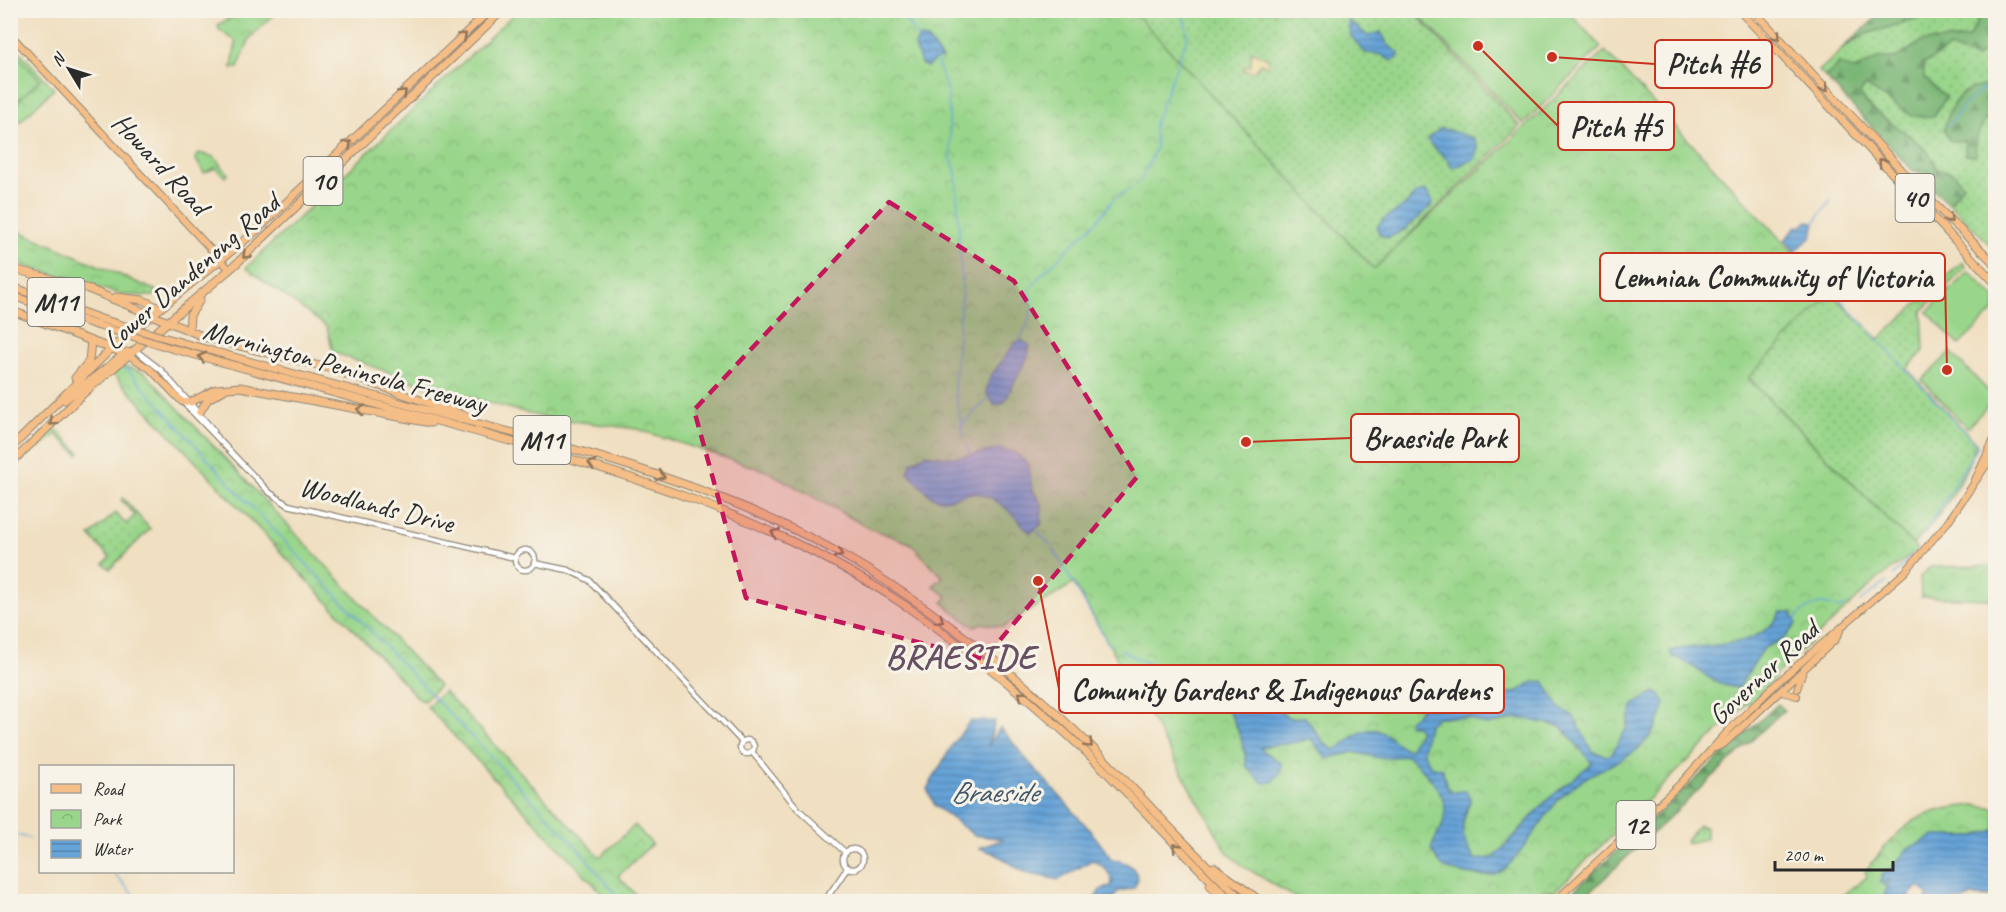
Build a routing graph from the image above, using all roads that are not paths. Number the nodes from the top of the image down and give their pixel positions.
1 (490, 10) edge
2 (504, 10) edge
3 (1739, 10) edge
4 (1753, 10) edge
5 (10, 34) edge
6 (222, 260) junction
7 (1995, 265) edge
8 (10, 268) edge
9 (227, 272) junction
10 (1995, 284) edge
11 (10, 286) edge
12 (93, 291) junction
13 (10, 295) edge
14 (159, 308) junction
15 (10, 310) edge
16 (151, 314) junction
17 (99, 322) junction
18 (168, 322) junction
19 (189, 331) junction
20 (91, 341) junction
21 (111, 348) junction
22 (135, 350) junction
23 (126, 354) junction
24 (232, 387) junction
25 (182, 402) junction
26 (190, 402) junction
27 (56, 405) junction
28 (200, 412) junction
29 (48, 413) junction
30 (481, 433) junction
31 (1995, 435) edge
32 (219, 438) junction
33 (10, 449) edge
34 (1995, 451) edge
35 (625, 463) junction
36 (10, 464) edge
37 (1974, 483) junction
38 (515, 558) junction
39 (534, 563) junction
40 (1841, 629) junction
41 (1803, 670) junction
42 (1780, 691) junction
43 (742, 742) junction
44 (1715, 748) junction
45 (752, 752) junction
46 (846, 853) junction
47 (1199, 857) junction
48 (1192, 864) junction
49 (848, 867) junction
50 (1555, 901) edge
51 (824, 902) edge
52 (1224, 902) edge
53 (1233, 902) edge
54 (1245, 902) edge
55 (1262, 902) edge

6 -> 1 highway, Lower Dandenong Road / 10
2 -> 9 highway, Lower Dandenong Road / 10
10 -> 3 highway, 40
4 -> 7 highway, 40
5 - 6 main road, Howard Road
6 - 9 main road, Howard Road
6 - 14 highway, Lower Dandenong Road / 10
8 - 12 highway
9 - 18 highway, Lower Dandenong Road / 10
9 - 19 highway
11 - 17 highway, Mornington Peninsula Freeway / M11
12 - 14 highway
12 - 16 highway
13 - 17 highway, Mornington Peninsula Freeway / M11
14 - 16 highway, Lower Dandenong Road / 10
15 - 20 highway
16 - 18 highway
16 - 21 highway, Lower Dandenong Road / 10
30 -> 17 highway, Mornington Peninsula Freeway / M11, bridge
17 - 35 highway, Mornington Peninsula Freeway / M11, bridge
18 - 19 highway
18 - 22 highway, Lower Dandenong Road / 10
19 - 35 highway
20 - 21 highway
20 - 27 highway
21 - 23 highway
21 - 27 highway, Lower Dandenong Road / 10
22 - 23 highway
22 - 26 street, Woodlands Drive
23 - 25 main road, Woodlands Drive
23 - 29 highway
23 -> 36 highway, Lower Dandenong Road
24 - 26 highway
24 - 28 highway
30 -> 24 highway
25 - 26 main road
25 - 32 street, Woodlands Drive
26 - 28 street, Woodlands Drive
27 - 29 highway, Lower Dandenong Road / 10
28 - 32 street, Woodlands Drive
29 - 33 highway, Lower Dandenong Road / 10
48 -> 30 highway, Mornington Peninsula Freeway / M11
31 - 37 main road, Governor Road / 12
32 - 38 street, Woodlands Drive
34 - 37 main road, Governor Road / 12
35 -> 47 highway, Mornington Peninsula Freeway / M11
37 - 40 main road, Governor Road / 12
38 - 39 street
38 - 39 street
39 - 43 street
40 - 41 main road, Governor Road / 12
40 - 44 main road, Governor Road / 12
41 - 42 main road, Governor Road / 12
41 - 42 main road
42 - 44 main road, Governor Road / 12
43 - 45 street
43 - 45 street
44 - 50 main road, Governor Road / 12
45 - 46 street
46 - 49 street
46 - 49 street
47 - 54 highway, Mornington Peninsula Freeway / M11
47 - 55 highway
48 - 52 highway
48 - 53 highway, Mornington Peninsula Freeway / M11
49 - 51 street

